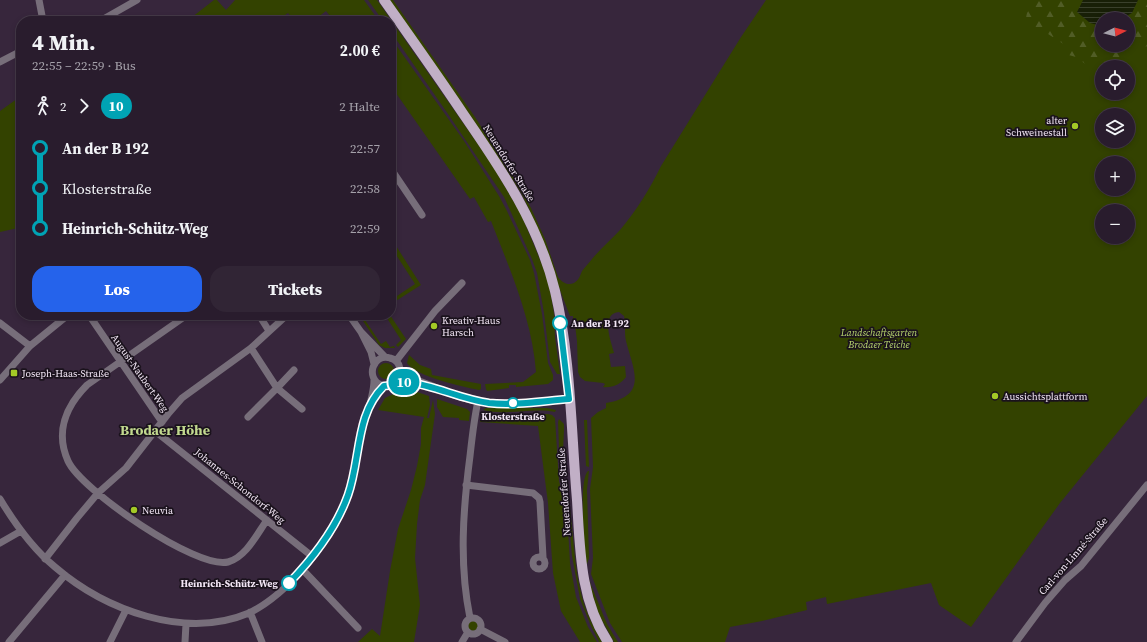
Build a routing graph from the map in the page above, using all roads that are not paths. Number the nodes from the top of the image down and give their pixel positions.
1 (39, 0) edge
2 (137, 0) edge
3 (384, 0) edge
4 (42, 16) edge
5 (109, 16) edge
6 (395, 16) edge
7 (396, 17) edge
8 (16, 54) edge
9 (0, 62) edge
10 (396, 176) edge
11 (422, 215) dead end
12 (462, 283) dead end
13 (62, 320) edge
14 (92, 320) edge
15 (180, 320) edge
16 (262, 320) edge
17 (281, 320) edge
18 (353, 320) edge
19 (0, 323) edge
20 (269, 331) junction
21 (361, 332) junction
22 (30, 346) junction
23 (251, 348) junction
24 (385, 357) junction
25 (396, 361) junction
26 (120, 362) junction
27 (374, 364) junction
28 (294, 370) dead end
29 (400, 370) junction
30 (0, 380) edge
31 (374, 380) junction
32 (395, 383) junction
33 (384, 386) junction
34 (277, 388) junction
35 (435, 388) junction
36 (569, 399) junction
37 (478, 401) junction
38 (302, 409) dead end
39 (367, 412) junction
40 (248, 417) dead end
41 (162, 422) junction
42 (155, 431) junction
43 (466, 485) junction
44 (1147, 485) edge
45 (98, 493) junction
46 (0, 499) edge
47 (267, 520) junction
48 (21, 531) junction
49 (0, 543) edge
50 (313, 557) junction
51 (543, 557) dead end
52 (45, 559) junction
53 (302, 569) junction
54 (65, 575) junction
55 (126, 610) junction
56 (250, 612) junction
57 (470, 618) junction
58 (186, 624) junction
59 (358, 628) dead end
60 (480, 629) junction
61 (468, 632) junction
62 (9, 642) edge
63 (110, 642) edge
64 (186, 642) edge
65 (262, 642) edge
66 (462, 642) edge
67 (505, 642) edge
68 (608, 642) edge
69 (1016, 642) edge

1 - 4 street
2 - 5 street
3 - 6 main road, Neuendorfer Straße
7 - 36 main road, Neuendorfer Straße
8 - 9 street
10 - 11 street
12 - 25 street
13 - 22 street
14 - 26 street, August-Naubert-Weg
15 - 26 street
16 - 20 street
17 - 20 street
18 - 21 street
19 - 22 street
20 - 23 street
21 - 24 street
21 - 27 street
22 - 30 street
23 - 34 street
23 - 41 street
24 - 25 street
24 - 27 street
25 - 29 street
26 - 41 street, August-Naubert-Weg
26 - 45 street
27 - 31 street
28 - 34 street
29 - 32 street
29 - 35 street
31 - 33 street
31 - 39 street
32 - 33 street
32 - 35 street
33 - 39 street
34 - 38 street
34 - 40 street
35 - 37 street
36 - 37 street
36 - 68 main road, Neuendorfer Straße
37 - 43 street
39 - 50 street
41 - 42 street
42 - 45 street
42 - 47 street, Johannes-Schondorf-Weg
43 - 51 street
43 - 57 street
44 - 69 street, Carl-von-Linné-Straße
45 - 47 street
45 - 52 street
46 - 48 street
47 - 50 street, Johannes-Schondorf-Weg
48 - 49 street
48 - 52 street
50 - 53 street
52 - 54 street
53 - 56 street
53 - 59 street
54 - 55 street
54 - 62 street
55 - 58 street
55 - 63 street
56 - 58 street
56 - 65 street
57 - 60 street
57 - 61 street
58 - 64 street
60 - 61 street
60 - 67 street
61 - 66 street

